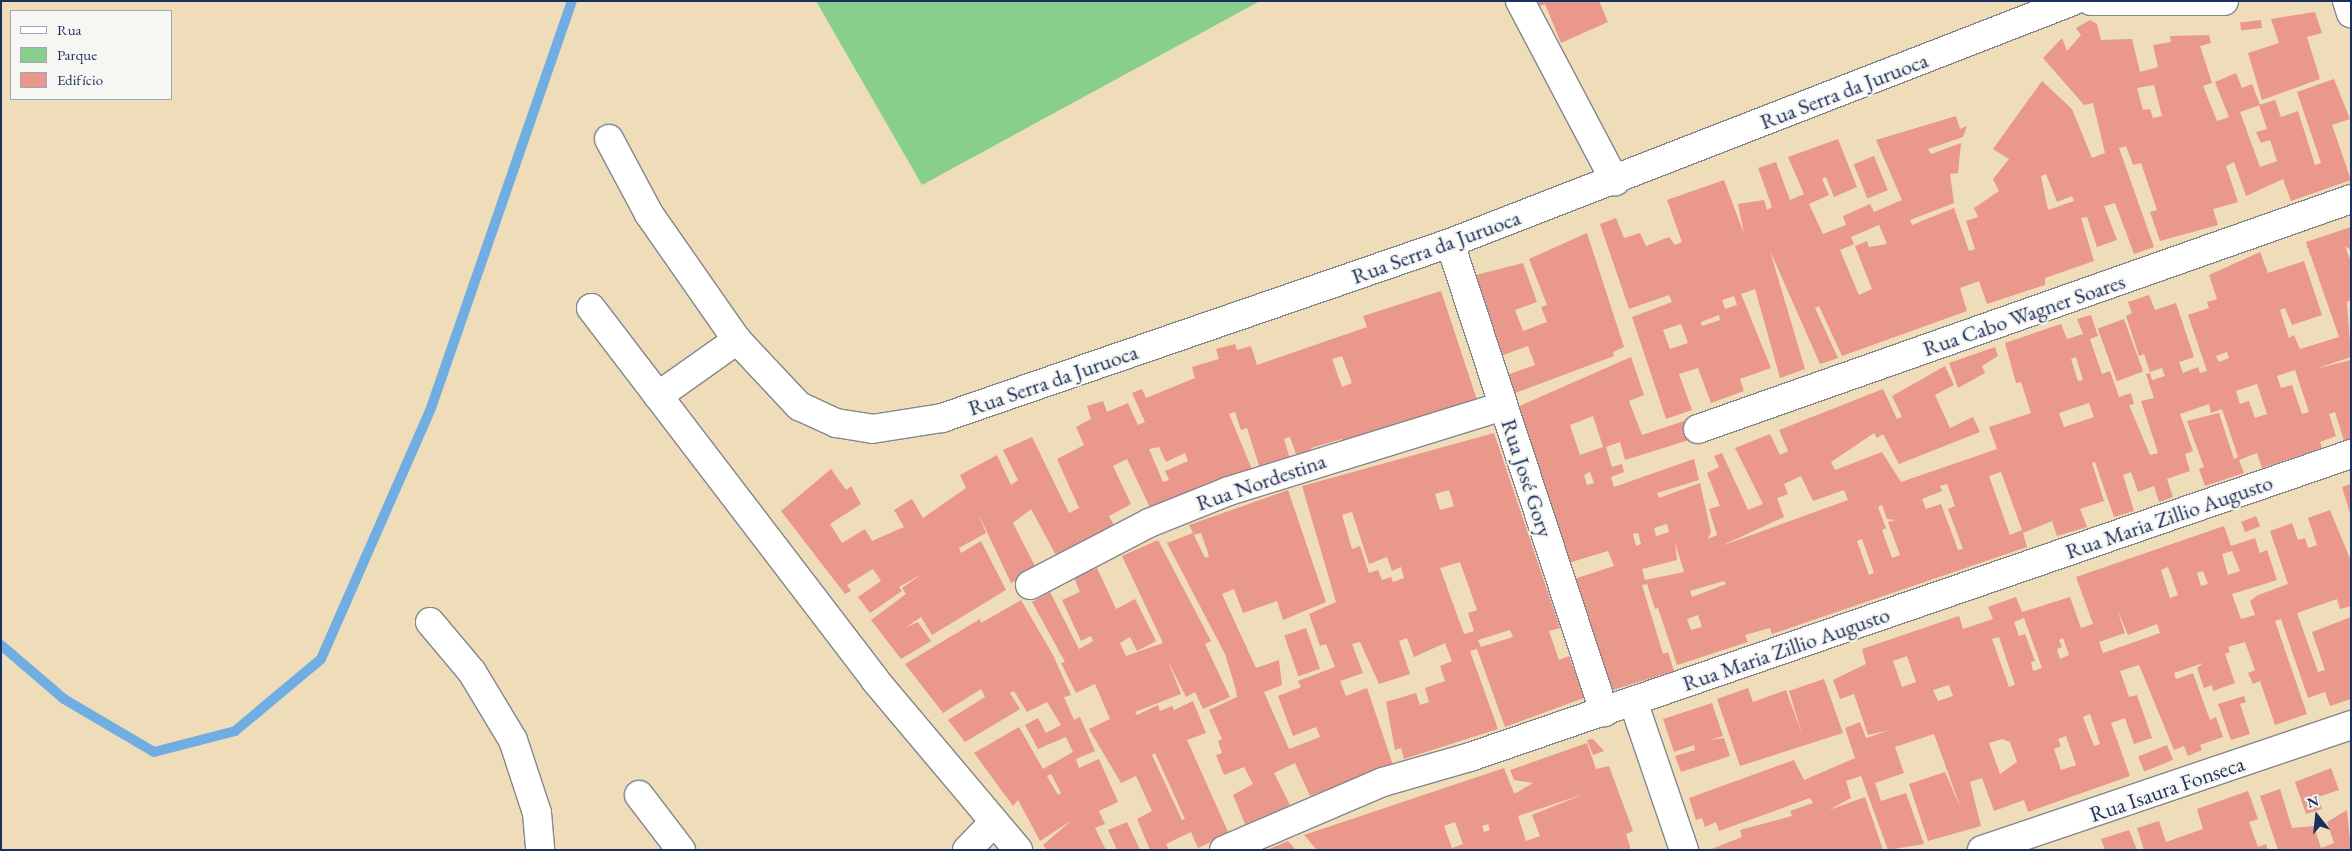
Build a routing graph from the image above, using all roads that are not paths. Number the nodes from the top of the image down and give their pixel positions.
1 (1520, 1) edge
2 (2073, 1) edge
3 (2091, 1) edge
4 (2224, 1) edge
5 (2347, 1) edge
6 (2351, 13) edge
7 (609, 139) dead end
8 (1615, 181) junction
9 (2351, 199) edge
10 (1450, 243) junction
11 (590, 308) dead end
12 (737, 340) junction
13 (658, 396) junction
14 (1504, 406) junction
15 (1698, 429) dead end
16 (2351, 454) edge
17 (1030, 585) dead end
18 (430, 622) dead end
19 (1633, 701) junction
20 (1604, 712) junction
21 (2351, 725) edge
22 (639, 795) dead end
23 (994, 822) junction
24 (540, 850) edge
25 (681, 850) edge
26 (966, 850) edge
27 (1018, 850) edge
28 (1224, 850) edge
29 (1684, 850) edge
30 (1982, 850) edge

1 - 8 street
2 - 8 street, Rua Serra da Juruoca
3 - 4 street
5 - 6 street
7 - 12 street, Rua Serra da Juruoca
8 - 10 street, Rua Serra da Juruoca
9 - 15 street, Rua Cabo Wagner Soares
10 - 12 street, Rua Serra da Juruoca
10 - 14 street, Rua José Gory
11 - 13 street
12 - 13 street
13 - 23 street
14 - 17 street, Rua Nordestina
14 - 20 street, Rua José Gory
16 - 19 street, Rua Maria Zillio Augusto
18 - 24 street
19 - 20 street, Rua Maria Zillio Augusto
19 - 29 street
20 - 28 street, Rua Maria Zillio Augusto
21 - 30 street, Rua Isaura Fonseca
22 - 25 street
23 - 26 street
23 - 27 street

